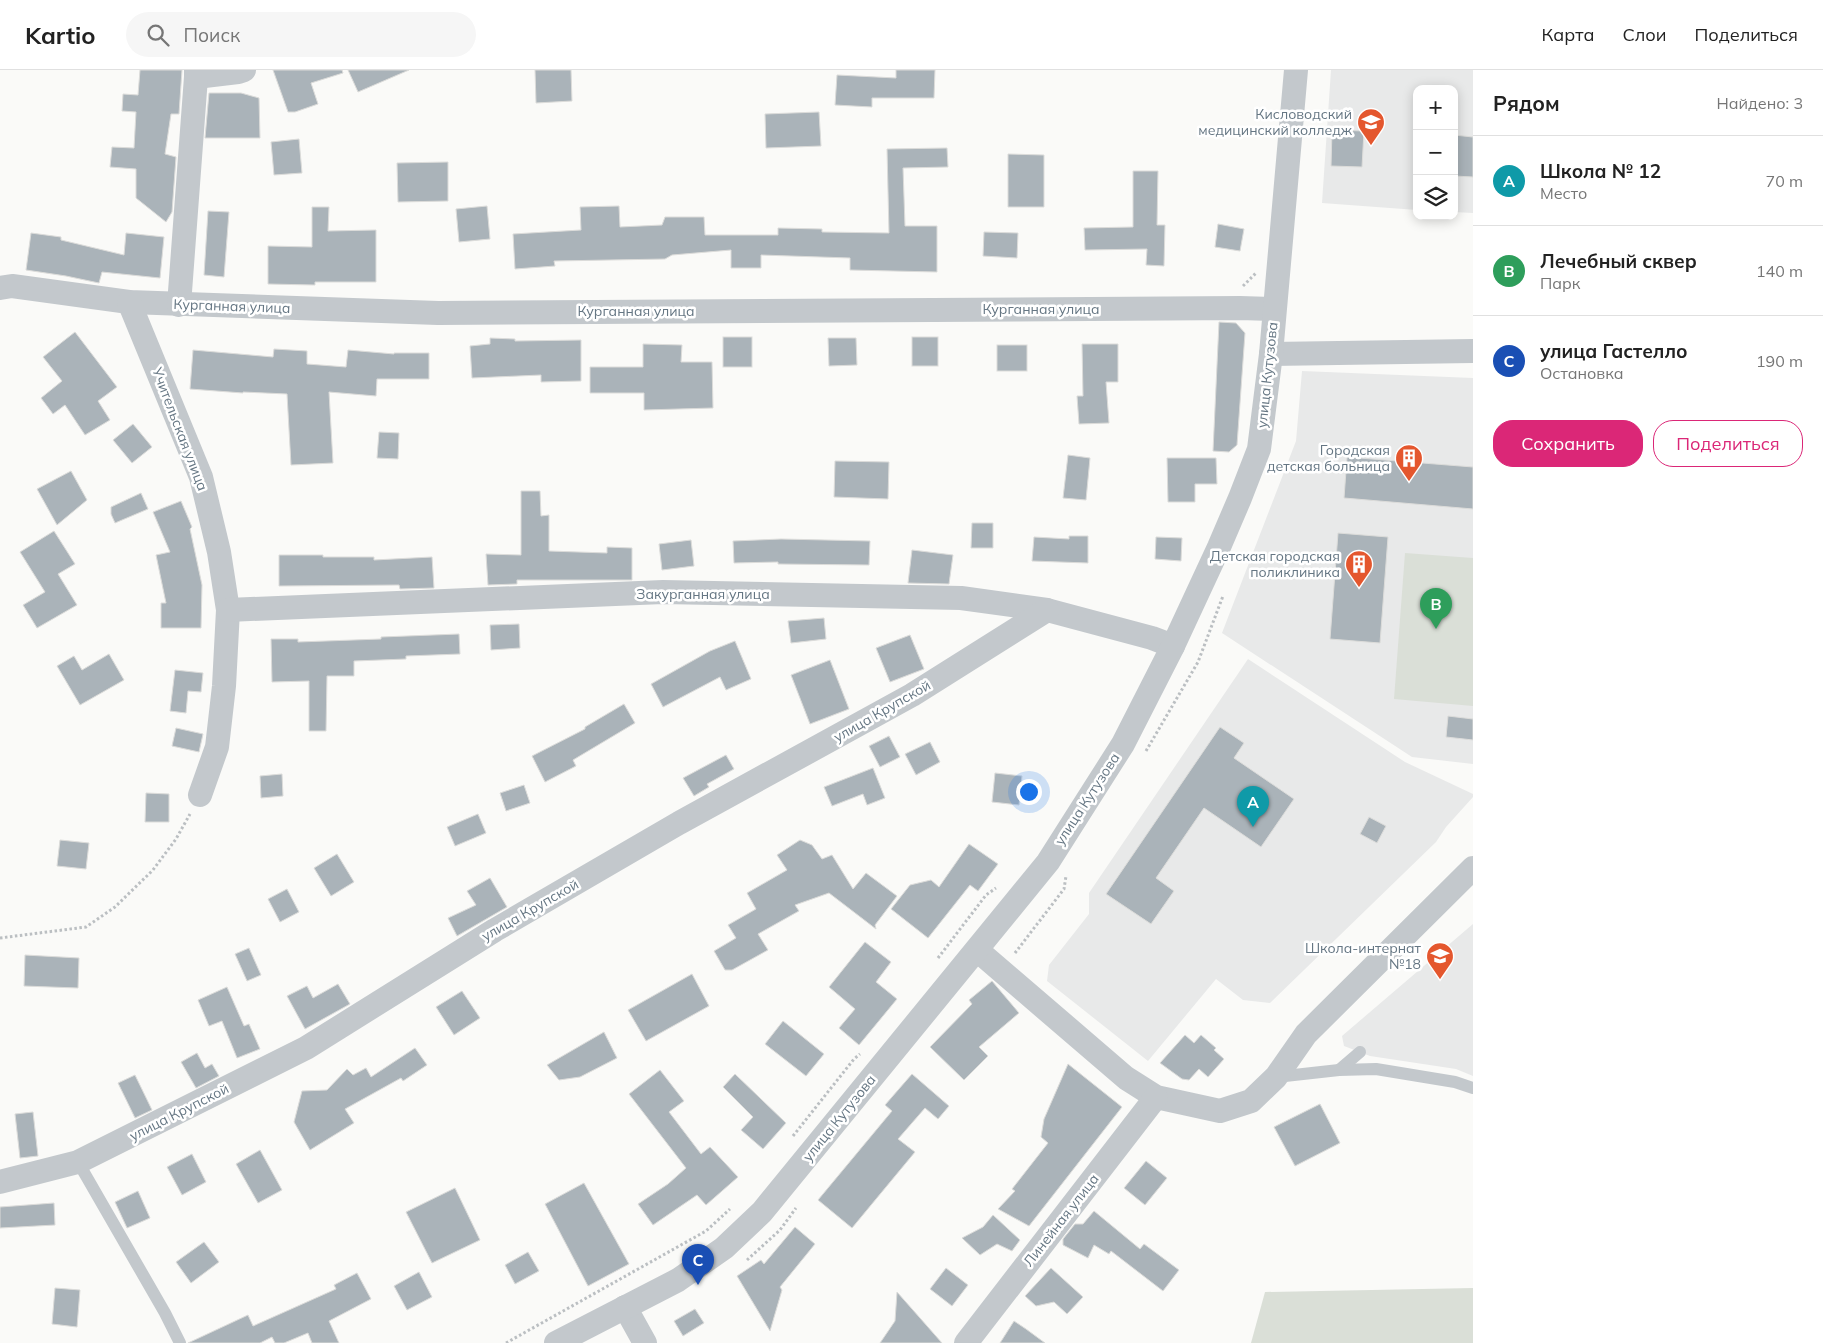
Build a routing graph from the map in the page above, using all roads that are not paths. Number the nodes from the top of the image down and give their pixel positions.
1 (244, 70) edge
2 (1296, 70) edge
3 (197, 72) edge
4 (0, 288) edge
5 (129, 302) junction
6 (178, 304) junction
7 (1274, 309) junction
8 (1473, 351) edge
9 (1271, 354) junction
10 (228, 610) junction
11 (1046, 610) junction
12 (1173, 646) junction
13 (200, 795) road end
14 (1473, 868) edge
15 (977, 950) junction
16 (1360, 1052) dead end
17 (1339, 1070) junction
18 (1276, 1077) junction
19 (1473, 1088) edge
20 (1156, 1097) junction
21 (78, 1162) junction
22 (0, 1182) edge
23 (625, 1307) junction
24 (180, 1343) edge
25 (556, 1343) edge
26 (645, 1343) edge
27 (966, 1343) edge

1 - 3 street
2 - 7 street, улица Кутузова
3 - 6 street
4 - 5 street, Курганная улица
5 - 6 street, Курганная улица
5 - 10 street, Учительская улица
6 - 7 street, Курганная улица
7 - 9 street, улица Кутузова
8 - 9 street
9 - 12 street, улица Кутузова
10 - 11 street, Закурганная улица
10 - 13 street, Учительская улица
11 - 12 street, Закурганная улица
11 - 21 street, улица Крупской
12 - 15 street, улица Кутузова
14 - 18 street
15 - 20 street
15 - 23 street, улица Кутузова
16 - 17 lane
17 - 18 lane
17 - 19 lane
18 - 20 street
20 - 27 street, Линейная улица
21 - 22 street, улица Крупской
21 - 24 lane
23 - 25 street, улица Кутузова
23 - 26 street

